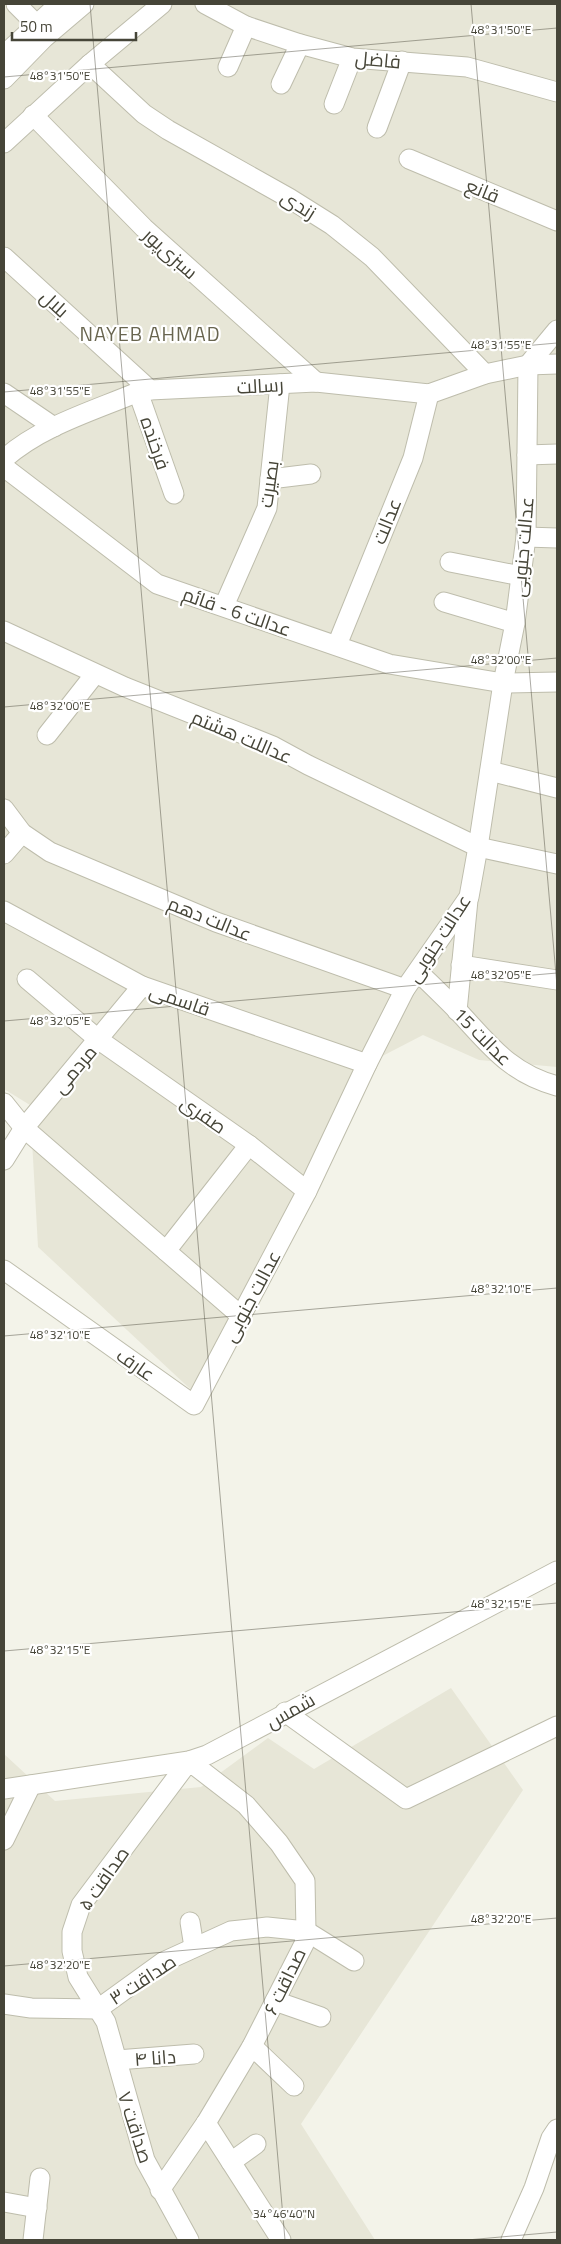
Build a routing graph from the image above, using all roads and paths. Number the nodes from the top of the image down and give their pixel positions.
1 (16, 4) edge
2 (59, 4) edge
3 (84, 4) edge
4 (162, 4) edge
5 (205, 4) edge
6 (36, 24) junction
7 (246, 26) junction
8 (300, 44) junction
9 (4, 55) edge
10 (352, 58) junction
11 (402, 61) junction
12 (90, 64) junction
13 (228, 67) dead end
14 (4, 79) edge
15 (281, 84) dead end
16 (557, 92) edge
17 (334, 104) dead end
18 (33, 115) junction
19 (377, 128) dead end
20 (4, 144) edge
21 (409, 159) dead end
22 (557, 220) edge
23 (4, 257) edge
24 (557, 330) edge
25 (557, 364) edge
26 (528, 365) junction
27 (485, 374) junction
28 (316, 382) junction
29 (280, 384) junction
30 (144, 391) junction
31 (4, 393) edge
32 (429, 394) junction
33 (54, 427) junction
34 (557, 454) edge
35 (527, 455) junction
36 (4, 459) edge
37 (4, 467) edge
38 (311, 474) dead end
39 (270, 479) junction
40 (174, 494) dead end
41 (526, 536) junction
42 (557, 538) edge
43 (450, 562) dead end
44 (521, 576) junction
45 (444, 602) dead end
46 (224, 606) junction
47 (515, 622) junction
48 (4, 631) edge
49 (337, 645) junction
50 (95, 674) junction
51 (503, 682) junction
52 (557, 682) edge
53 (47, 735) dead end
54 (490, 771) junction
55 (557, 788) edge
56 (4, 810) edge
57 (22, 832) junction
58 (478, 848) junction
59 (4, 854) edge
60 (557, 864) edge
61 (468, 897) junction
62 (4, 911) edge
63 (461, 965) junction
64 (418, 972) junction
65 (27, 979) dead end
66 (557, 980) edge
67 (142, 986) junction
68 (405, 988) junction
69 (457, 1011) junction
70 (99, 1040) junction
71 (367, 1064) junction
72 (557, 1086) edge
73 (4, 1103) edge
74 (24, 1128) junction
75 (249, 1145) junction
76 (4, 1160) edge
77 (307, 1191) junction
78 (166, 1251) junction
79 (4, 1270) edge
80 (241, 1316) junction
81 (194, 1405) joint
82 (557, 1571) edge
83 (285, 1712) junction
84 (557, 1726) edge
85 (189, 1761) junction
86 (31, 1784) junction
87 (4, 1789) edge
88 (4, 1840) edge
89 (190, 1922) dead end
90 (306, 1930) junction
91 (194, 1948) junction
92 (354, 1961) dead end
93 (275, 2001) junction
94 (4, 2004) edge
95 (98, 2008) junction
96 (321, 2017) dead end
97 (252, 2046) junction
98 (194, 2054) dead end
99 (117, 2060) junction
100 (294, 2086) dead end
101 (206, 2123) junction
102 (557, 2128) edge
103 (256, 2144) dead end
104 (231, 2162) junction
105 (40, 2178) dead end
106 (160, 2190) junction
107 (4, 2202) edge
108 (37, 2208) junction
109 (34, 2240) edge
110 (189, 2240) edge
111 (282, 2240) edge
112 (511, 2240) edge

1 - 6 street
2 - 6 street
3 - 14 street
4 - 12 street
5 - 7 street, فاضل
6 - 9 street
7 - 8 street, فاضل
7 - 13 street
8 - 10 street, فاضل
8 - 15 street
10 - 11 street, فاضل
10 - 17 street
11 - 16 street, فاضل
11 - 19 street
12 - 18 street
12 - 27 street, زندی
18 - 20 street
18 - 28 street, سبزی‌پور
21 - 22 street, قانع
23 - 30 street, بلال
24 - 26 street
25 - 26 street, رسالت
26 - 27 street, رسالت
26 - 35 street, عدالت جنوبی
27 - 32 street, رسالت
28 - 29 street, رسالت
28 - 32 street, رسالت
29 - 30 street, رسالت
29 - 39 street, بصیرت
30 - 33 street, رسالت
30 - 40 street, فرخنده
31 - 33 street
32 - 49 street, عدالت
33 - 36 street, رسالت
34 - 35 street
35 - 41 street, عدالت جنوبی
37 - 46 street, عدالت 6 - قائم
38 - 39 street
39 - 46 street, بصیرت
41 - 42 street
41 - 44 street, عدالت جنوبی
43 - 44 street
44 - 47 street, عدالت جنوبی
45 - 47 street
46 - 49 street, عدالت 6 - قائم
47 - 51 street, عدالت جنوبی
48 - 50 street, عداللت هشتم
49 - 51 street, عدالت 6 - قائم
50 - 53 street
50 - 58 street, عداللت هشتم
51 - 52 street, عدالت 6 - قائم
51 - 54 street, عدالت جنوبی
54 - 55 street
54 - 58 street, عدالت جنوبی
56 - 57 street, عدالت دهم
57 - 59 street
57 - 68 street, عدالت دهم
58 - 60 street, عداللت هشتم
58 - 61 street, عدالت جنوبی
61 - 63 street
61 - 64 street, عدالت جنوبی
62 - 67 street, قاسمی
63 - 66 street
63 - 69 street
64 - 68 street, عدالت جنوبی
64 - 69 street, عدالت 15
65 - 70 street, صفری
67 - 70 street, مردمی
67 - 71 street, قاسمی
68 - 71 street, عدالت جنوبی
69 - 72 street, عدالت 15
70 - 74 street, مردمی
70 - 75 street, صفری
71 - 77 street, عدالت جنوبی
73 - 74 street
74 - 76 street
74 - 78 street
75 - 77 street, صفری
75 - 78 street
77 - 80 street, عدالت جنوبی
78 - 80 street
79 - 81 street, عارف
80 - 81 street, عدالت جنوبی
82 - 83 street, شمس
83 - 84 street
83 - 85 street, شمس
85 - 86 street, شمس
85 - 90 street, صداقت ۶
85 - 95 street, صداقت ۵
86 - 87 street, شمس
86 - 88 street
89 - 91 street
90 - 91 street, صداقت ۳
90 - 92 street
90 - 93 street, صداقت ۶
91 - 95 street, صداقت ۳
93 - 96 street
93 - 97 street, صداقت ۶
94 - 95 street, صداقت ۳
95 - 99 street, صداقت ۷
97 - 100 street
97 - 101 street, صداقت ۶
98 - 99 street, دانا ۴
99 - 106 street, صداقت ۷
101 - 104 street
101 - 106 street, صداقت ۶
102 - 112 street
103 - 104 street
104 - 111 street
105 - 108 street
106 - 110 street, صداقت ۷
107 - 108 street
108 - 109 street

